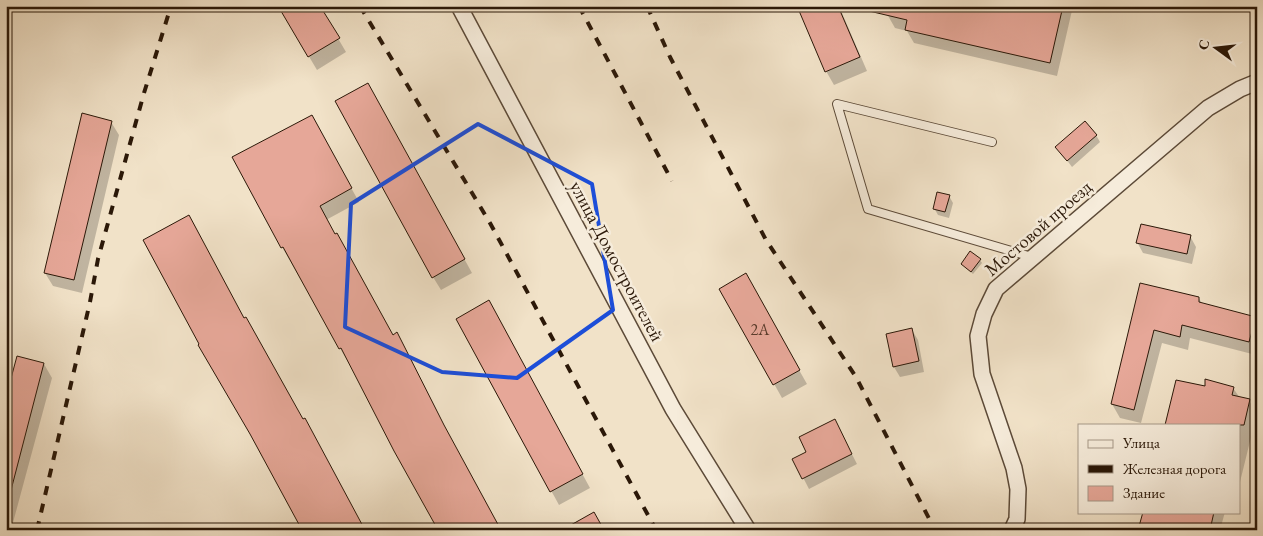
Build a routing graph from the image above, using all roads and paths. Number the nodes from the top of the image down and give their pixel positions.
1 (459, 6) edge
2 (1257, 82) edge
3 (992, 142) dead end
4 (1032, 257) junction
5 (748, 530) edge
6 (1012, 530) edge

1 - 5 street, улица Домостроителей
2 - 4 street, Мостовой проезд
3 - 4 lane
4 - 6 street, Мостовой проезд

